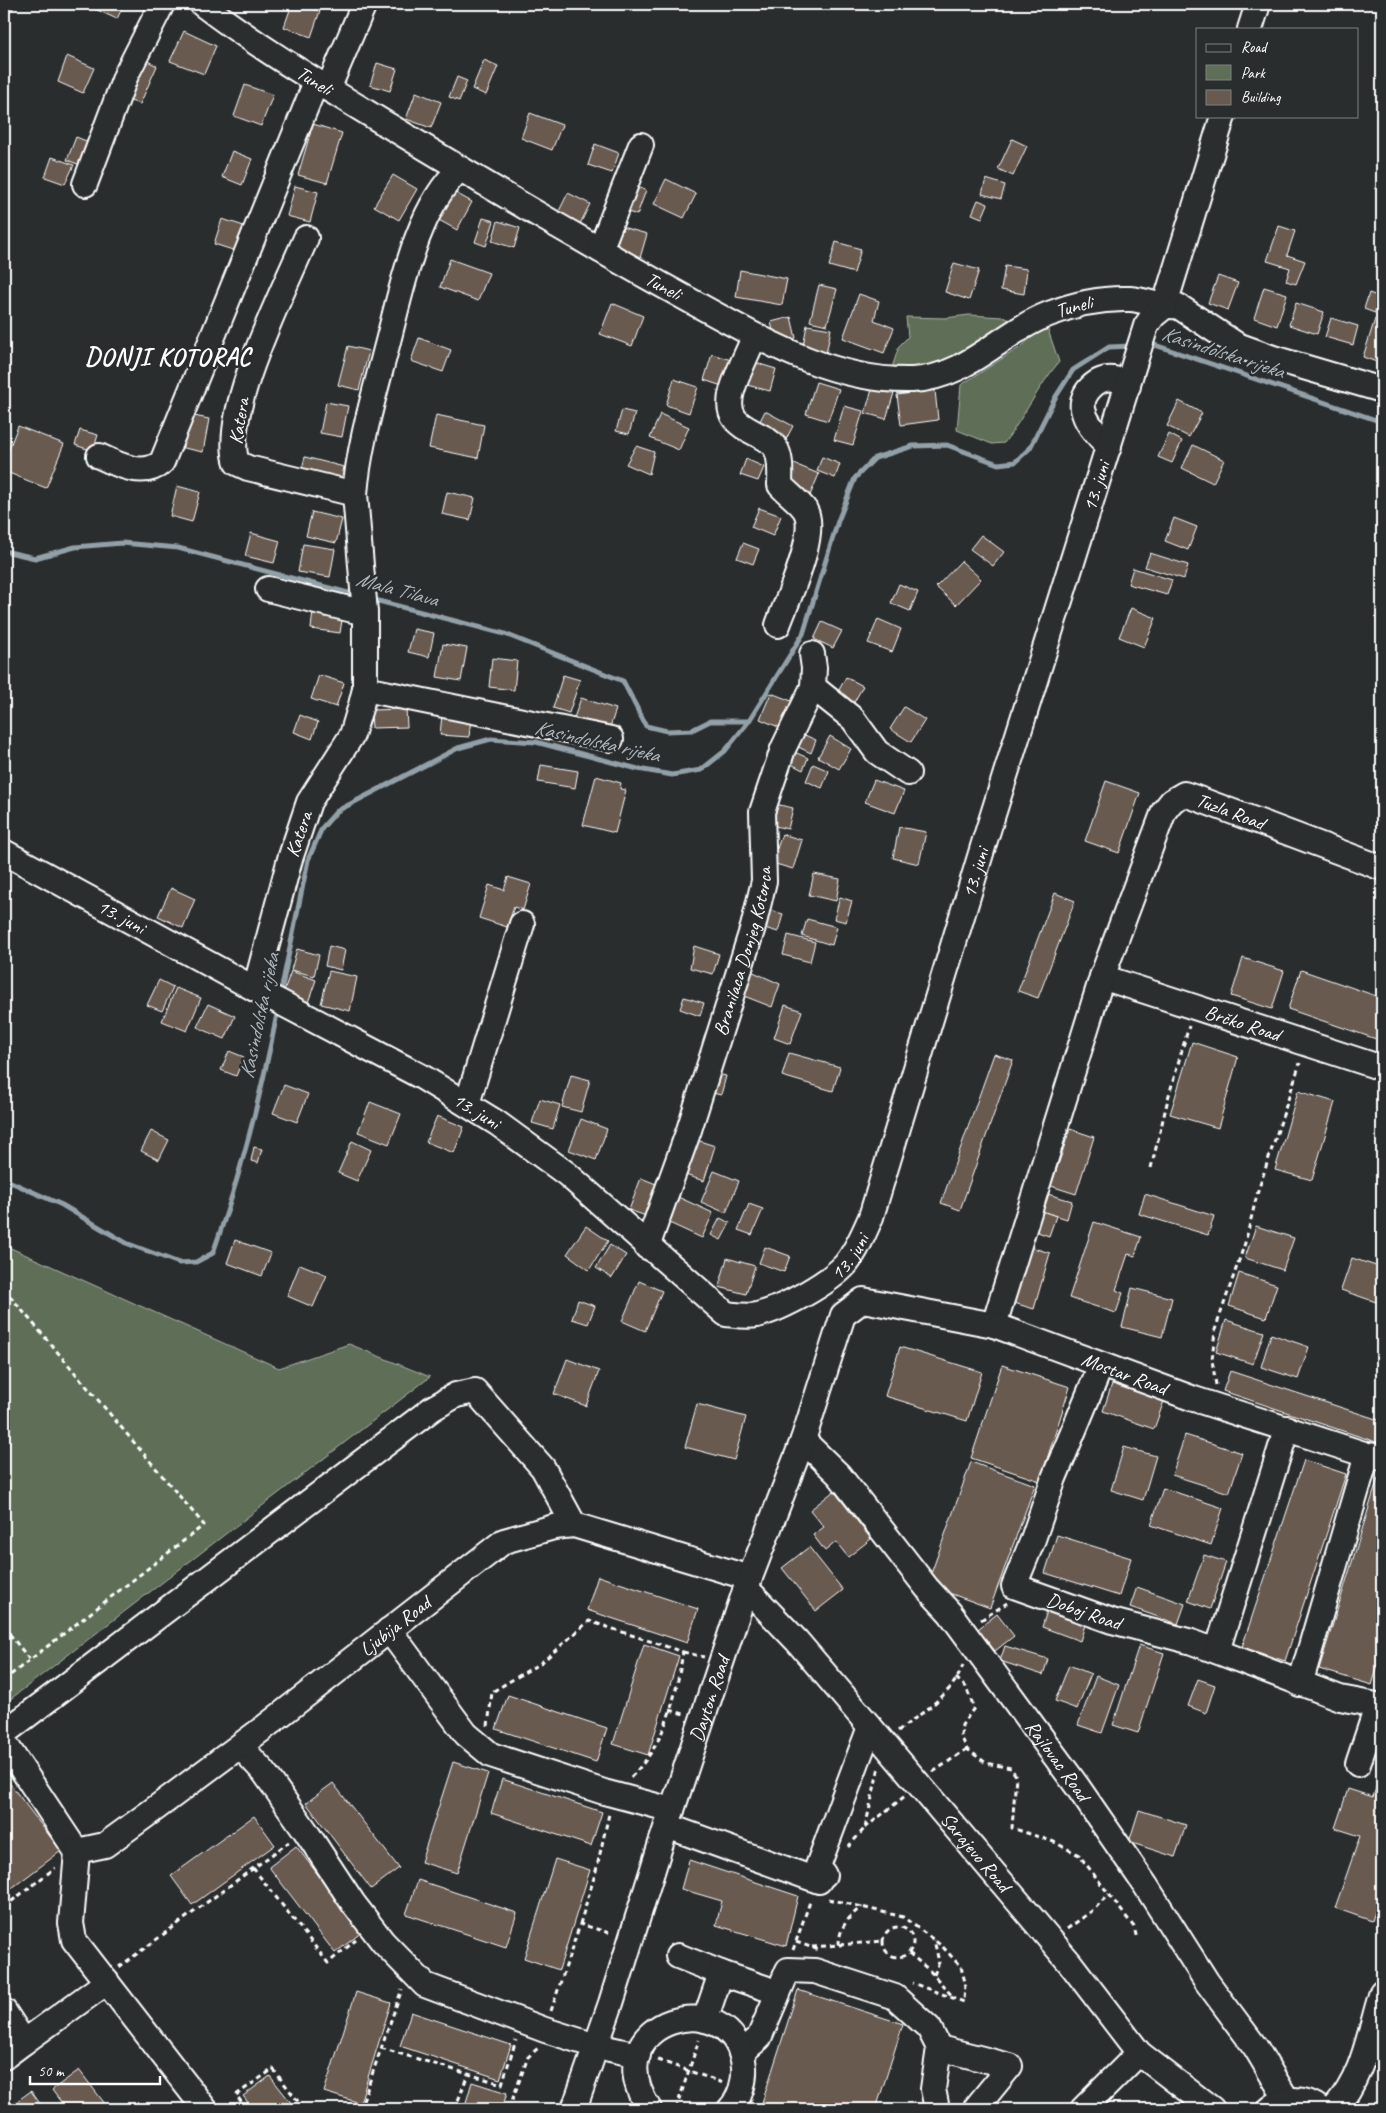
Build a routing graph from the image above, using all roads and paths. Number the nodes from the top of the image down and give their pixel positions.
1 (162, 4) edge
2 (202, 4) edge
3 (364, 4) edge
4 (1258, 4) edge
5 (1250, 28) edge
6 (322, 85) junction
7 (1222, 118) edge
8 (641, 145) dead end
9 (460, 169) junction
10 (85, 184) dead end
11 (306, 238) dead end
12 (600, 250) junction
13 (1164, 307) junction
14 (754, 337) junction
15 (1128, 386) junction
16 (1382, 390) edge
17 (1109, 447) junction
18 (99, 456) dead end
19 (355, 494) junction
20 (268, 589) dead end
21 (364, 602) junction
22 (778, 625) dead end
23 (812, 654) dead end
24 (813, 687) junction
25 (365, 689) junction
26 (611, 738) dead end
27 (908, 773) dead end
28 (4, 852) edge
29 (1382, 868) edge
30 (522, 924) dead end
31 (1102, 977) junction
32 (262, 993) junction
33 (1195, 1006) junction
34 (1306, 1043) junction
35 (1382, 1068) edge
36 (467, 1104) junction
37 (1151, 1168) dead end
38 (647, 1247) junction
39 (4, 1289) edge
40 (863, 1300) joint
41 (994, 1325) junction
42 (1101, 1365) junction
43 (1216, 1406) junction
44 (1287, 1428) junction
45 (803, 1440) junction
46 (1374, 1456) edge
47 (574, 1525) junction
48 (748, 1583) junction
49 (4, 1627) edge
50 (389, 1630) junction
51 (1218, 1651) junction
52 (683, 1652) junction
53 (688, 1653) dead end
54 (30, 1660) junction
55 (956, 1678) dead end
56 (4, 1680) edge
57 (1300, 1684) junction
58 (1380, 1706) edge
59 (670, 1710) junction
60 (676, 1712) dead end
61 (870, 1727) junction
62 (4, 1733) edge
63 (4, 1742) edge
64 (240, 1746) junction
65 (484, 1749) junction
66 (1358, 1764) dead end
67 (614, 1794) junction
68 (669, 1818) junction
69 (305, 1830) junction
70 (77, 1851) junction
71 (253, 1868) junction
72 (822, 1885) junction
73 (1109, 1894) junction
74 (863, 1906) junction
75 (4, 1907) edge
76 (580, 1924) junction
77 (372, 1928) junction
78 (606, 1931) dead end
79 (1137, 1939) dead end
80 (934, 1940) junction
81 (883, 1941) junction
82 (1051, 1941) junction
83 (796, 1942) dead end
84 (839, 1944) junction
85 (811, 1947) junction
86 (820, 1950) dead end
87 (909, 1953) junction
88 (678, 1956) dead end
89 (411, 1971) junction
90 (721, 1973) junction
91 (934, 1975) junction
92 (105, 1980) junction
93 (910, 1983) dead end
94 (764, 1988) dead end
95 (1382, 1992) edge
96 (956, 1999) junction
97 (4, 2011) edge
98 (705, 2020) junction
99 (522, 2022) junction
100 (545, 2030) junction
101 (24, 2042) junction
102 (596, 2046) junction
103 (381, 2048) junction
104 (939, 2048) junction
105 (741, 2053) junction
106 (1139, 2053) junction
107 (638, 2055) junction
108 (4, 2057) edge
109 (689, 2071) junction
110 (468, 2074) junction
111 (736, 2099) edge
112 (1278, 2105) edge
113 (205, 2109) edge
114 (247, 2109) edge
115 (304, 2109) edge
116 (360, 2109) edge
117 (456, 2109) edge
118 (509, 2109) edge
119 (574, 2109) edge
120 (649, 2109) edge
121 (676, 2109) edge
122 (937, 2109) edge
123 (975, 2109) edge
124 (1083, 2109) edge
125 (1212, 2109) edge
126 (1320, 2109) edge
127 (1334, 2109) edge

1 - 10 street
2 - 6 street, Tuneli
3 - 6 street
4 - 5 street
6 - 9 street, Tuneli
6 - 18 street
7 - 13 street
8 - 12 street
9 - 12 street, Tuneli
9 - 19 street, Katera
11 - 19 street, Katera
12 - 14 street, Tuneli
13 - 14 street, Tuneli
13 - 15 street, 13. juni
13 - 16 street
14 - 22 street
15 - 17 street, 13. juni
15 - 17 street
17 - 38 street, 13. juni
19 - 21 street, Katera
20 - 21 street
21 - 25 street, Katera
23 - 24 street, Branilaca Donjeg Kotorca
24 - 27 street
24 - 38 street, Branilaca Donjeg Kotorca
25 - 26 street
25 - 32 street, Katera
28 - 32 street, 13. juni
29 - 31 street, Tuzla Road
30 - 36 street
31 - 33 street, Brčko Road
31 - 41 street
32 - 36 street, 13. juni
33 - 34 street, Brčko Road
33 - 37 path
34 - 35 street, Brčko Road
34 - 43 path
36 - 38 street, 13. juni
39 - 54 path
40 - 41 street, Mostar Road
40 - 45 street, Dayton Road
41 - 42 street, Mostar Road
42 - 43 street, Mostar Road
42 - 51 street, Doboj Road
43 - 44 street, Mostar Road
44 - 46 street, Mostar Road
44 - 51 street
45 - 48 street, Dayton Road
45 - 112 street, Rajlovac Road
46 - 57 street
47 - 48 street, Ljubija Road
47 - 50 street, Ljubija Road
47 - 62 street
48 - 61 street, Sarajevo Road
48 - 68 street, Dayton Road
49 - 54 path
50 - 64 street, Ljubija Road
50 - 65 street
51 - 57 street, Doboj Road
52 - 53 path
52 - 59 path
52 - 65 path
54 - 56 path
55 - 73 path
57 - 58 street, Doboj Road
58 - 66 street
59 - 60 path
59 - 67 path
61 - 72 street
61 - 82 street, Sarajevo Road
63 - 70 street
64 - 69 street
64 - 70 street, Ljubija Road
65 - 67 street
67 - 68 street
67 - 76 path
68 - 72 street
68 - 102 street, Dayton Road
69 - 71 path
69 - 77 street
70 - 75 path
70 - 92 street
71 - 77 path
71 - 92 path
72 - 74 path
73 - 79 path
73 - 82 path
74 - 80 path
74 - 84 path
76 - 78 path
76 - 100 path
77 - 89 street
80 - 91 path
80 - 96 path
81 - 84 path
81 - 87 path
81 - 87 path
82 - 106 street, Sarajevo Road
83 - 85 path
84 - 85 path
85 - 86 path
87 - 91 path
88 - 90 street
89 - 99 street
89 - 103 path
90 - 94 street
90 - 98 street
91 - 96 path
92 - 101 street
92 - 113 street
93 - 96 path
95 - 127 street
97 - 101 street
98 - 105 street
98 - 107 street
98 - 109 path
99 - 100 street
99 - 110 path
100 - 102 street
100 - 118 path
101 - 108 street
102 - 107 street
102 - 119 street, Dayton Road
103 - 110 path
103 - 116 path
104 - 105 street
104 - 122 street
104 - 123 street
105 - 111 street
106 - 124 street
106 - 125 street, Sarajevo Road
107 - 109 path
107 - 120 street
109 - 111 path
109 - 121 path
110 - 117 path
112 - 126 street
114 - 115 path

